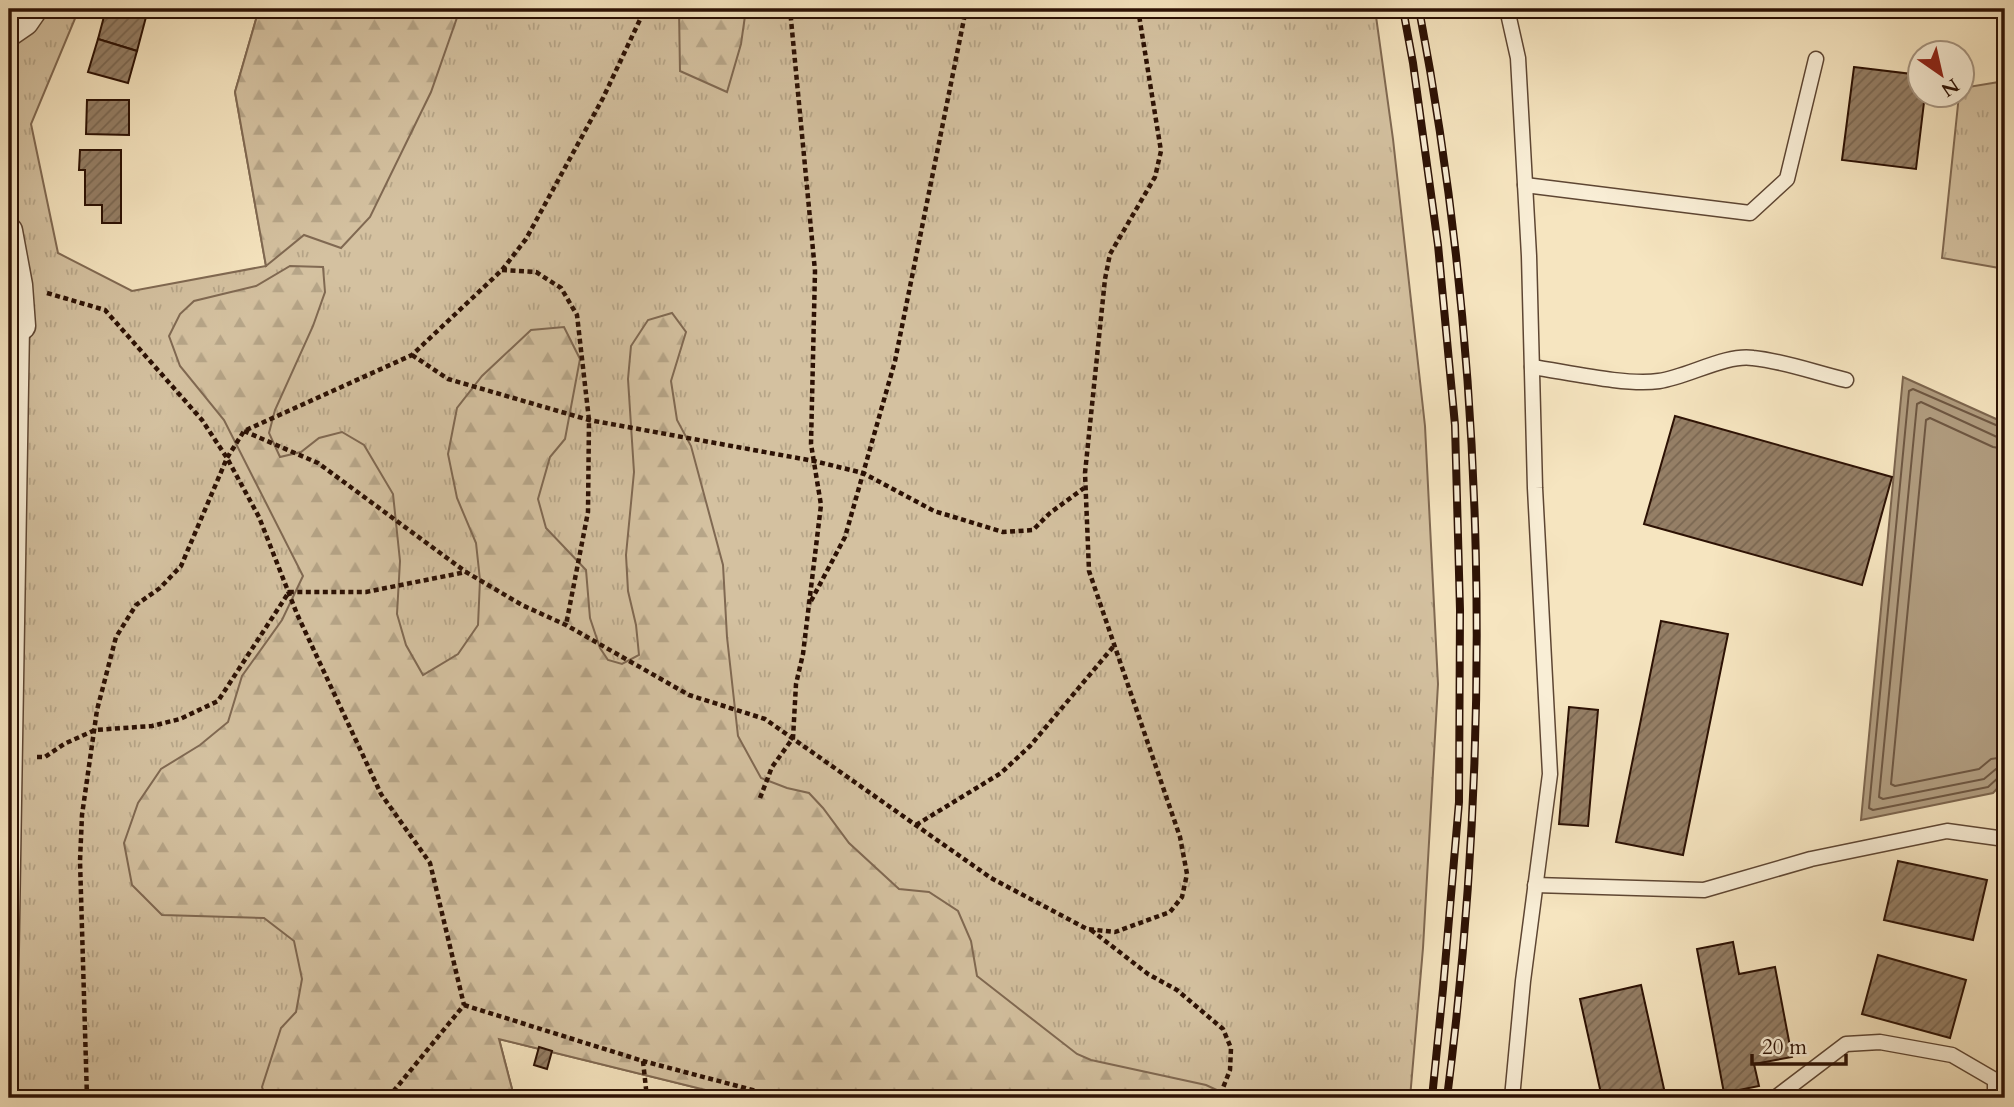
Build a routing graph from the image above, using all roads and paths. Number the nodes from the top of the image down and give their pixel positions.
1 (34, 9) edge
2 (645, 9) edge
3 (790, 9) edge
4 (966, 9) edge
5 (1138, 9) edge
6 (1507, 9) edge
7 (9, 33) edge
8 (1816, 59) dead end
9 (1525, 185) junction
10 (9, 231) edge
11 (502, 270) junction
12 (19, 285) junction
13 (22, 326) joint
14 (412, 355) junction
15 (1532, 367) junction
16 (1846, 380) dead end
17 (589, 420) junction
18 (244, 431) junction
19 (227, 458) junction
20 (814, 461) junction
21 (863, 473) junction
22 (1085, 487) junction
23 (467, 572) junction
24 (289, 592) junction
25 (810, 605) junction
26 (566, 625) junction
27 (1114, 646) junction
28 (95, 730) junction
29 (793, 738) junction
30 (15, 759) junction
31 (760, 798) dead end
32 (916, 825) junction
33 (2005, 839) edge
34 (1535, 885) junction
35 (1090, 929) junction
36 (464, 1005) junction
37 (643, 1061) junction
38 (9, 1098) edge
39 (87, 1098) edge
40 (388, 1098) edge
41 (647, 1098) edge
42 (783, 1098) edge
43 (1219, 1098) edge
44 (1512, 1098) edge
45 (1775, 1098) edge
46 (1994, 1098) edge

1 - 7 street
2 - 11 path
3 - 20 path
4 - 21 path
5 - 22 path
6 - 9 lane
8 - 9 lane
9 - 15 lane
10 - 12 street
11 - 14 path
11 - 17 path
12 - 13 street
12 - 19 path
13 - 30 lane
14 - 17 path
14 - 18 path
15 - 16 lane
15 - 34 lane
17 - 20 path
17 - 26 path
18 - 19 path
18 - 23 path
19 - 24 path
19 - 28 path
20 - 21 path
20 - 25 path
21 - 22 path
21 - 25 path
22 - 27 path
23 - 24 path
23 - 26 path
24 - 28 path
24 - 36 path
25 - 29 path
26 - 29 path
27 - 32 path
27 - 35 path
28 - 30 path
28 - 39 path
29 - 31 path
29 - 32 path
30 - 38 lane
32 - 35 path
33 - 34 lane
34 - 44 lane
35 - 43 path
36 - 37 path
36 - 40 path
37 - 41 path
37 - 42 path
45 - 46 lane

